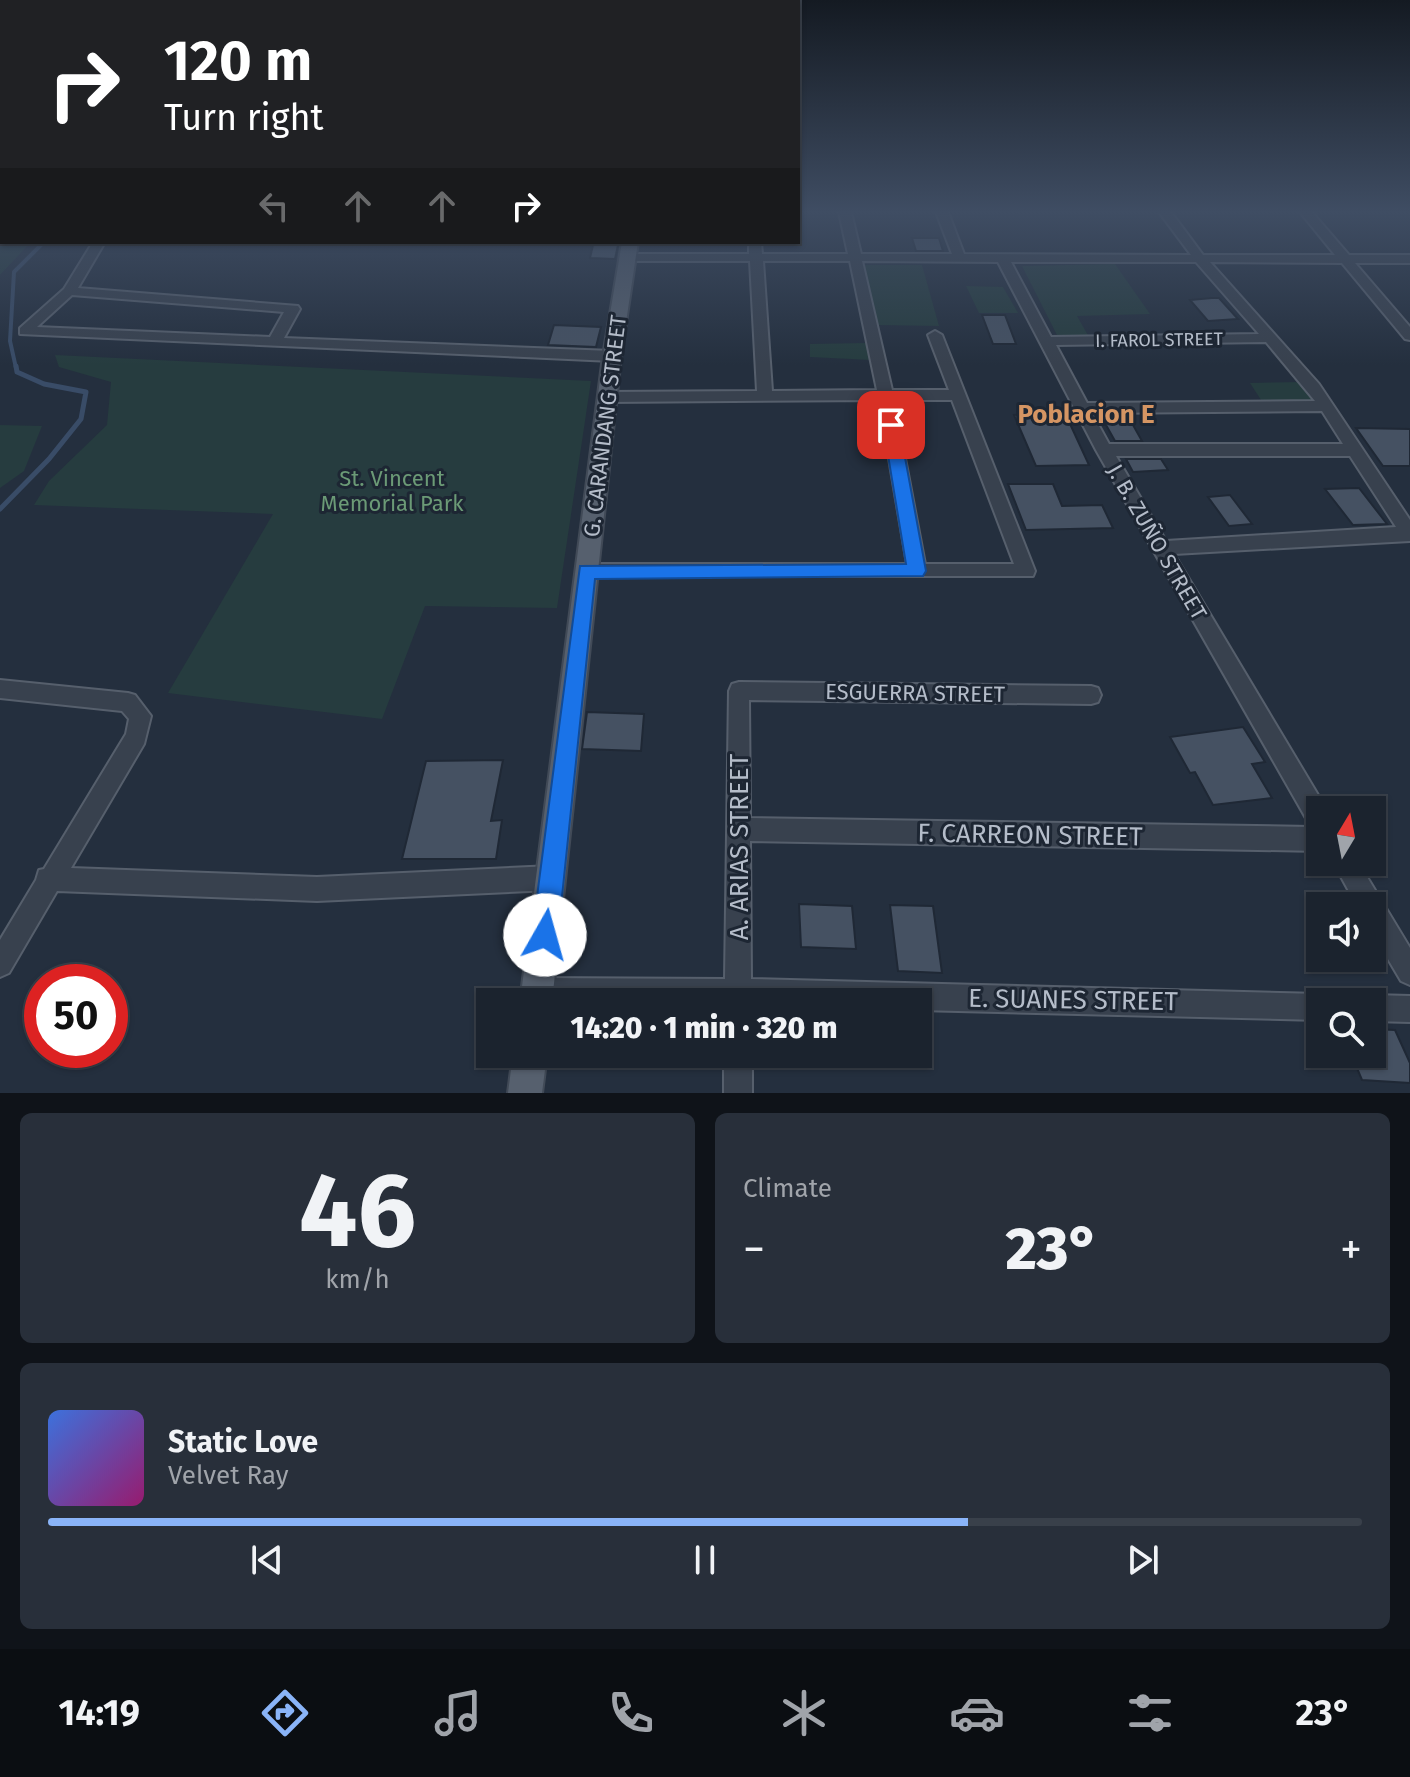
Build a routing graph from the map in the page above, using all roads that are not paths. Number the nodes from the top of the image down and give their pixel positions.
1 (86, 263) edge
2 (626, 263) edge
3 (756, 263) edge
4 (856, 263) edge
5 (1005, 263) edge
6 (1204, 263) edge
7 (1348, 263) edge
8 (69, 291) junction
9 (935, 335) dead end
10 (1410, 336) edge
11 (1271, 338) junction
12 (1046, 341) junction
13 (274, 342) junction
14 (612, 356) junction
15 (959, 395) junction
16 (765, 396) junction
17 (886, 396) junction
18 (607, 397) junction
19 (1328, 406) junction
20 (1082, 408) junction
21 (1104, 450) junction
22 (1356, 450) junction
23 (1410, 533) edge
24 (1162, 548) junction
25 (586, 571) junction
26 (917, 571) junction
27 (0, 689) edge
28 (739, 691) joint
29 (1091, 695) dead end
30 (1306, 796) edge
31 (740, 829) junction
32 (1306, 839) edge
33 (552, 878) junction
34 (48, 879) junction
35 (1386, 932) edge
36 (0, 964) edge
37 (1410, 972) edge
38 (538, 988) edge
39 (738, 988) edge
40 (932, 1000) edge
41 (1306, 1007) edge
42 (1386, 1008) edge
43 (1410, 1009) edge
44 (528, 1068) edge
45 (738, 1068) edge
46 (525, 1093) edge
47 (738, 1093) edge

1 - 8 street
2 - 14 main road, G. CARANDANG STREET
3 - 16 street
4 - 17 street
5 - 12 street, J. B. ZUÑO STREET
6 - 11 street
7 - 10 street
8 - 13 street
8 - 13 street
9 - 15 street
11 - 12 street, I. FAROL STREET
11 - 19 street
12 - 20 street, J. B. ZUÑO STREET
13 - 14 street
14 - 18 main road, G. CARANDANG STREET
15 - 17 street
15 - 26 street
16 - 17 street
16 - 18 street
17 - 26 street
18 - 25 main road, G. CARANDANG STREET
19 - 20 street
19 - 22 street
20 - 21 street, J. B. ZUÑO STREET
21 - 22 street
21 - 24 street, J. B. ZUÑO STREET
22 - 23 street
23 - 24 street
24 - 30 street, J. B. ZUÑO STREET
25 - 26 street
25 - 33 main road, G. CARANDANG STREET
27 - 34 street
28 - 29 street, ESGUERRA STREET
28 - 31 street, A. ARIAS STREET
31 - 32 street, F. CARREON STREET
31 - 39 street, A. ARIAS STREET
33 - 34 street
33 - 38 main road, G. CARANDANG STREET
34 - 36 street
35 - 37 street
40 - 41 street, E. SUANES STREET
42 - 43 street
44 - 46 main road
45 - 47 street

